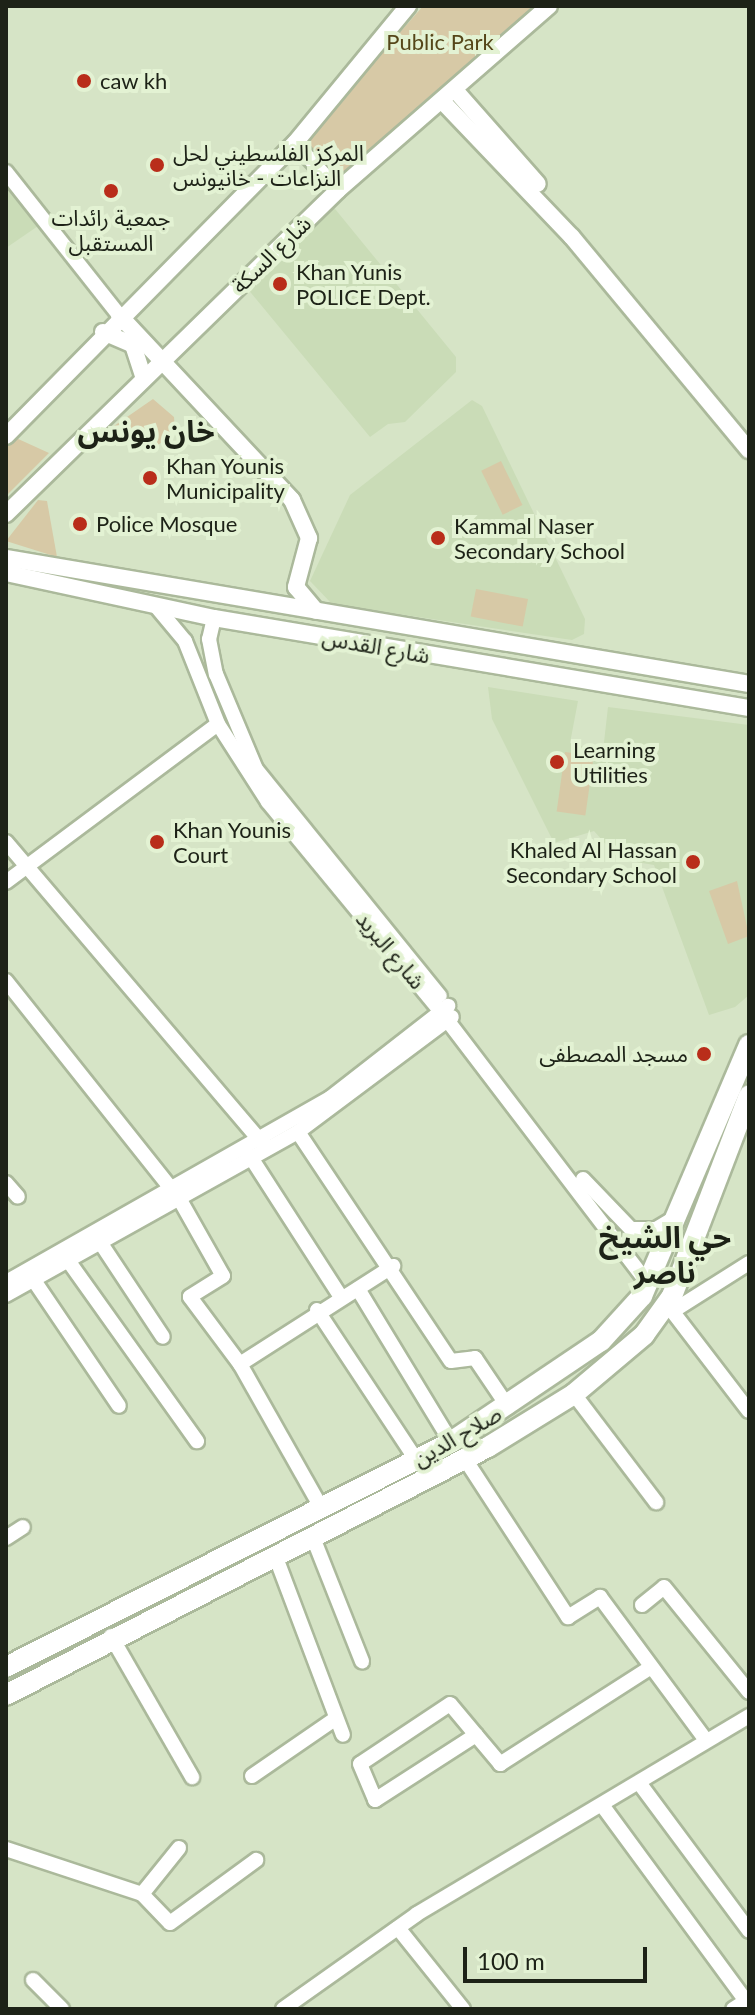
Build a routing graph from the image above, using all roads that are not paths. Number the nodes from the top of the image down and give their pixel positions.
1 (407, 7) edge
2 (542, 8) edge
3 (449, 96) junction
4 (295, 143) junction
5 (6, 172) edge
6 (338, 190) junction
7 (119, 315) junction
8 (103, 332) junction
9 (161, 359) junction
10 (143, 376) junction
11 (6, 436) edge
12 (749, 437) edge
13 (749, 450) edge
14 (6, 514) edge
15 (6, 558) edge
16 (6, 573) edge
17 (155, 605) junction
18 (321, 614) junction
19 (214, 618) junction
20 (749, 684) edge
21 (749, 708) edge
22 (218, 724) junction
23 (6, 842) edge
24 (28, 866) junction
25 (6, 882) edge
26 (6, 981) edge
27 (448, 1013) junction
28 (749, 1045) edge
29 (749, 1095) edge
30 (298, 1132) junction
31 (263, 1143) junction
32 (250, 1156) junction
33 (6, 1183) edge
34 (177, 1196) junction
35 (18, 1197) dead end
36 (674, 1218) junction
37 (102, 1245) junction
38 (67, 1259) junction
39 (749, 1263) edge
40 (393, 1266) junction
41 (33, 1279) junction
42 (6, 1282) edge
43 (648, 1284) junction
44 (358, 1289) junction
45 (6, 1295) edge
46 (341, 1297) junction
47 (670, 1307) junction
48 (317, 1310) junction
49 (163, 1337) dead end
50 (240, 1364) junction
51 (574, 1394) junction
52 (119, 1406) dead end
53 (508, 1407) junction
54 (749, 1411) edge
55 (197, 1441) dead end
56 (451, 1442) junction
57 (465, 1459) junction
58 (417, 1461) junction
59 (656, 1502) dead end
60 (315, 1510) junction
61 (23, 1527) dead end
62 (309, 1537) junction
63 (6, 1538) edge
64 (275, 1555) junction
65 (642, 1605) dead end
66 (111, 1636) junction
67 (362, 1661) dead end
68 (6, 1667) edge
69 (651, 1667) junction
70 (749, 1692) edge
71 (6, 1695) edge
72 (749, 1716) edge
73 (335, 1719) junction
74 (343, 1735) dead end
75 (476, 1735) junction
76 (706, 1740) junction
77 (252, 1776) dead end
78 (192, 1777) dead end
79 (640, 1784) junction
80 (602, 1805) junction
81 (179, 1848) dead end
82 (6, 1849) edge
83 (256, 1860) dead end
84 (142, 1894) junction
85 (398, 1928) junction
86 (749, 1931) edge
87 (33, 1980) dead end
88 (62, 2009) edge
89 (283, 2009) edge
90 (463, 2009) edge
91 (733, 2009) edge

1 - 4 main road
2 - 3 main road, شارع السكة
3 - 6 main road, شارع السكة
3 - 12 main road
3 - 13 main road
4 - 6 street
4 - 7 main road
5 - 7 street
6 - 9 main road, شارع السكة
7 - 8 main road
7 - 9 main road
8 - 10 main road
8 - 11 main road
9 - 10 main road, شارع السكة
9 - 18 main road
10 - 14 main road, شارع السكة
15 - 18 main road, شارع القدس
16 - 17 main road, شارع القدس
17 - 19 main road, شارع القدس
17 - 22 street, شارع البريد
18 - 20 main road, شارع القدس
19 - 21 main road, شارع القدس
19 - 27 street, شارع البريد
22 - 24 street
22 - 27 street, شارع البريد
23 - 24 street
24 - 25 street
24 - 31 street
26 - 34 street
27 - 30 street
27 - 31 street
27 - 36 street, شارع البريد
27 - 43 street, شارع البريد
28 - 36 highway, صلاح الدين
29 - 47 highway, صلاح الدين
30 - 31 street
30 - 40 street
31 - 32 street
31 - 34 street
32 - 34 street
32 - 46 street
33 - 35 street
34 - 37 street
34 - 42 street
34 - 50 street
36 - 43 highway, صلاح الدين
37 - 38 street
37 - 49 street
38 - 41 street
38 - 55 street
39 - 47 street
40 - 44 street
40 - 53 street
41 - 45 street
41 - 52 street
43 - 53 highway, صلاح الدين
44 - 46 street
44 - 56 street
46 - 48 street
47 - 51 highway, صلاح الدين
47 - 54 street
48 - 50 street
48 - 58 street
50 - 60 street
51 - 57 highway, صلاح الدين
51 - 59 street
53 - 56 highway, صلاح الدين
56 - 58 highway, صلاح الدين
57 - 62 highway, صلاح الدين
57 - 69 street
58 - 60 highway, صلاح الدين
60 - 62 highway
60 - 68 highway, صلاح الدين
61 - 63 street
62 - 64 highway, صلاح الدين
62 - 67 street
64 - 66 highway, صلاح الدين
64 - 73 street
65 - 70 street
66 - 71 highway, صلاح الدين
66 - 78 street
69 - 75 street
69 - 76 street
72 - 76 street
73 - 74 street
73 - 77 street
75 - 75 street
76 - 79 street
79 - 80 street
79 - 86 street
80 - 85 street
80 - 91 street
81 - 84 street
82 - 84 street
83 - 84 street
85 - 89 street
85 - 90 street
87 - 88 street

